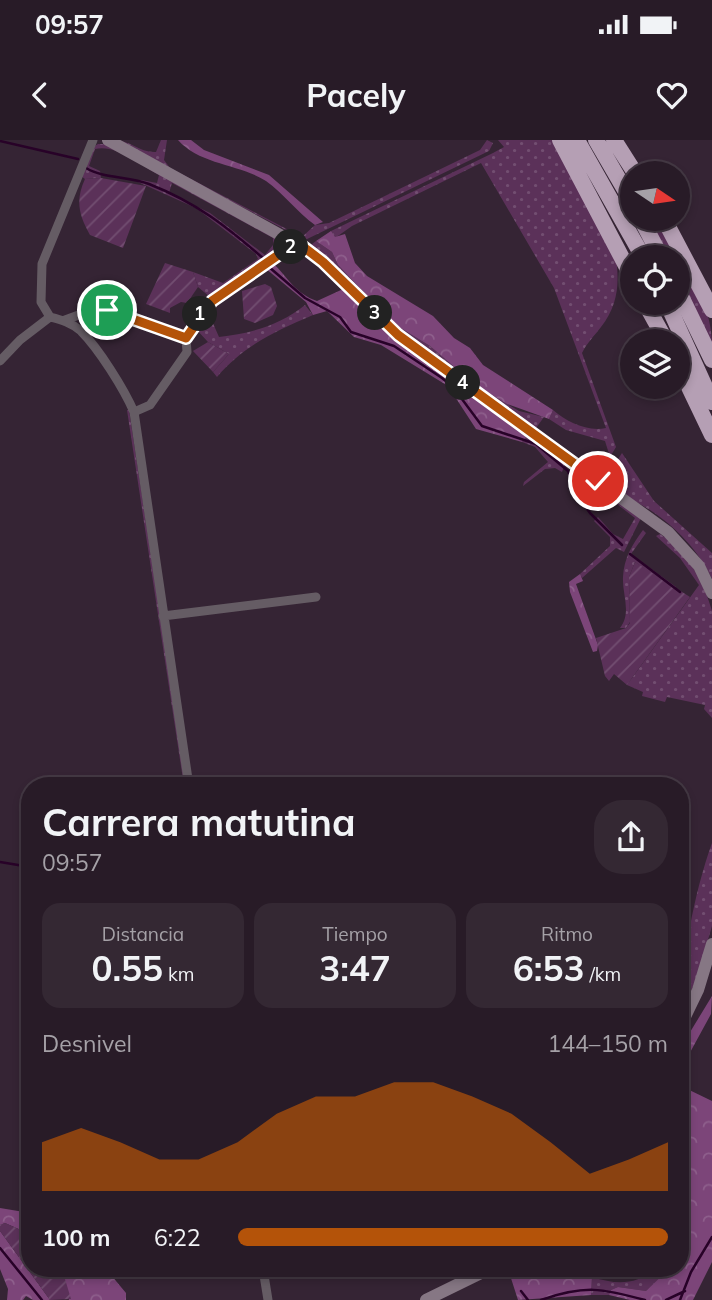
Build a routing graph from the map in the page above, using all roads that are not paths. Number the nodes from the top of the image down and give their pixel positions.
1 (93, 140) edge
2 (108, 140) edge
3 (560, 140) edge
4 (577, 140) edge
5 (596, 140) edge
6 (614, 140) edge
7 (627, 161) edge
8 (620, 181) edge
9 (670, 231) edge
10 (297, 242) junction
11 (636, 245) edge
12 (620, 255) edge
13 (712, 310) edge
14 (672, 315) edge
15 (690, 315) edge
16 (50, 317) junction
17 (65, 320) junction
18 (186, 338) junction
19 (712, 360) edge
20 (0, 361) edge
21 (690, 389) edge
22 (712, 402) edge
23 (134, 412) junction
24 (712, 435) edge
25 (712, 593) edge
26 (316, 597) dead end
27 (163, 616) junction
28 (189, 777) edge
29 (712, 944) edge
30 (689, 1009) edge
31 (265, 1277) edge
32 (473, 1277) edge
33 (268, 1300) edge
34 (426, 1300) edge

1 - 16 street
2 - 10 street
3 - 12 highway
4 - 11 highway
5 - 8 highway
6 - 7 highway
9 - 13 highway
10 - 18 street
10 - 25 street
14 - 22 highway
15 - 19 highway
16 - 17 street
16 - 20 street
17 - 18 street
17 - 23 street
18 - 23 street
21 - 24 highway
23 - 27 street
26 - 27 street
27 - 28 street
29 - 30 street
31 - 33 street
32 - 34 street

